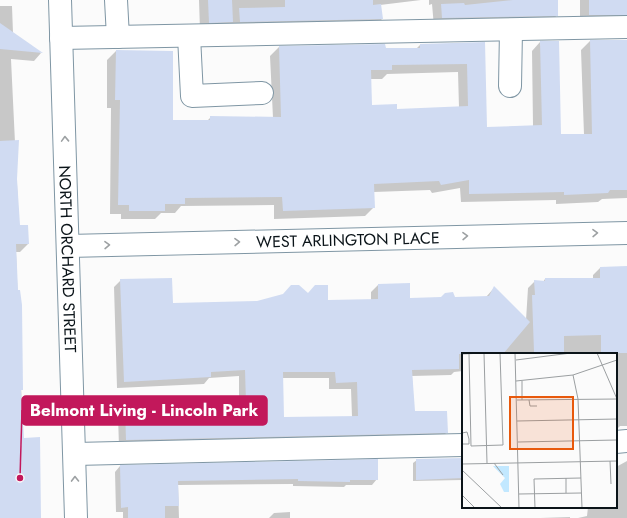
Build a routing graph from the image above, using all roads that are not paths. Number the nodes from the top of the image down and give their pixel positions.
1 (60, 0) edge
2 (116, 0) edge
3 (627, 27) edge
4 (511, 30) junction
5 (189, 36) junction
6 (118, 37) junction
7 (62, 38) junction
8 (510, 86) dead end
9 (262, 92) dead end
10 (627, 233) edge
11 (68, 246) junction
12 (462, 445) edge
13 (75, 454) junction
14 (76, 518) edge

1 - 7 street, NORTH ORCHARD STREET
2 - 6 street
3 - 4 street
4 - 5 street
4 - 8 street
5 - 6 street
5 - 9 street
6 - 7 street
11 -> 7 street, NORTH ORCHARD STREET
11 -> 10 street, WEST ARLINGTON PLACE
11 - 13 street, NORTH ORCHARD STREET
12 - 13 street
14 -> 13 street, NORTH ORCHARD STREET

